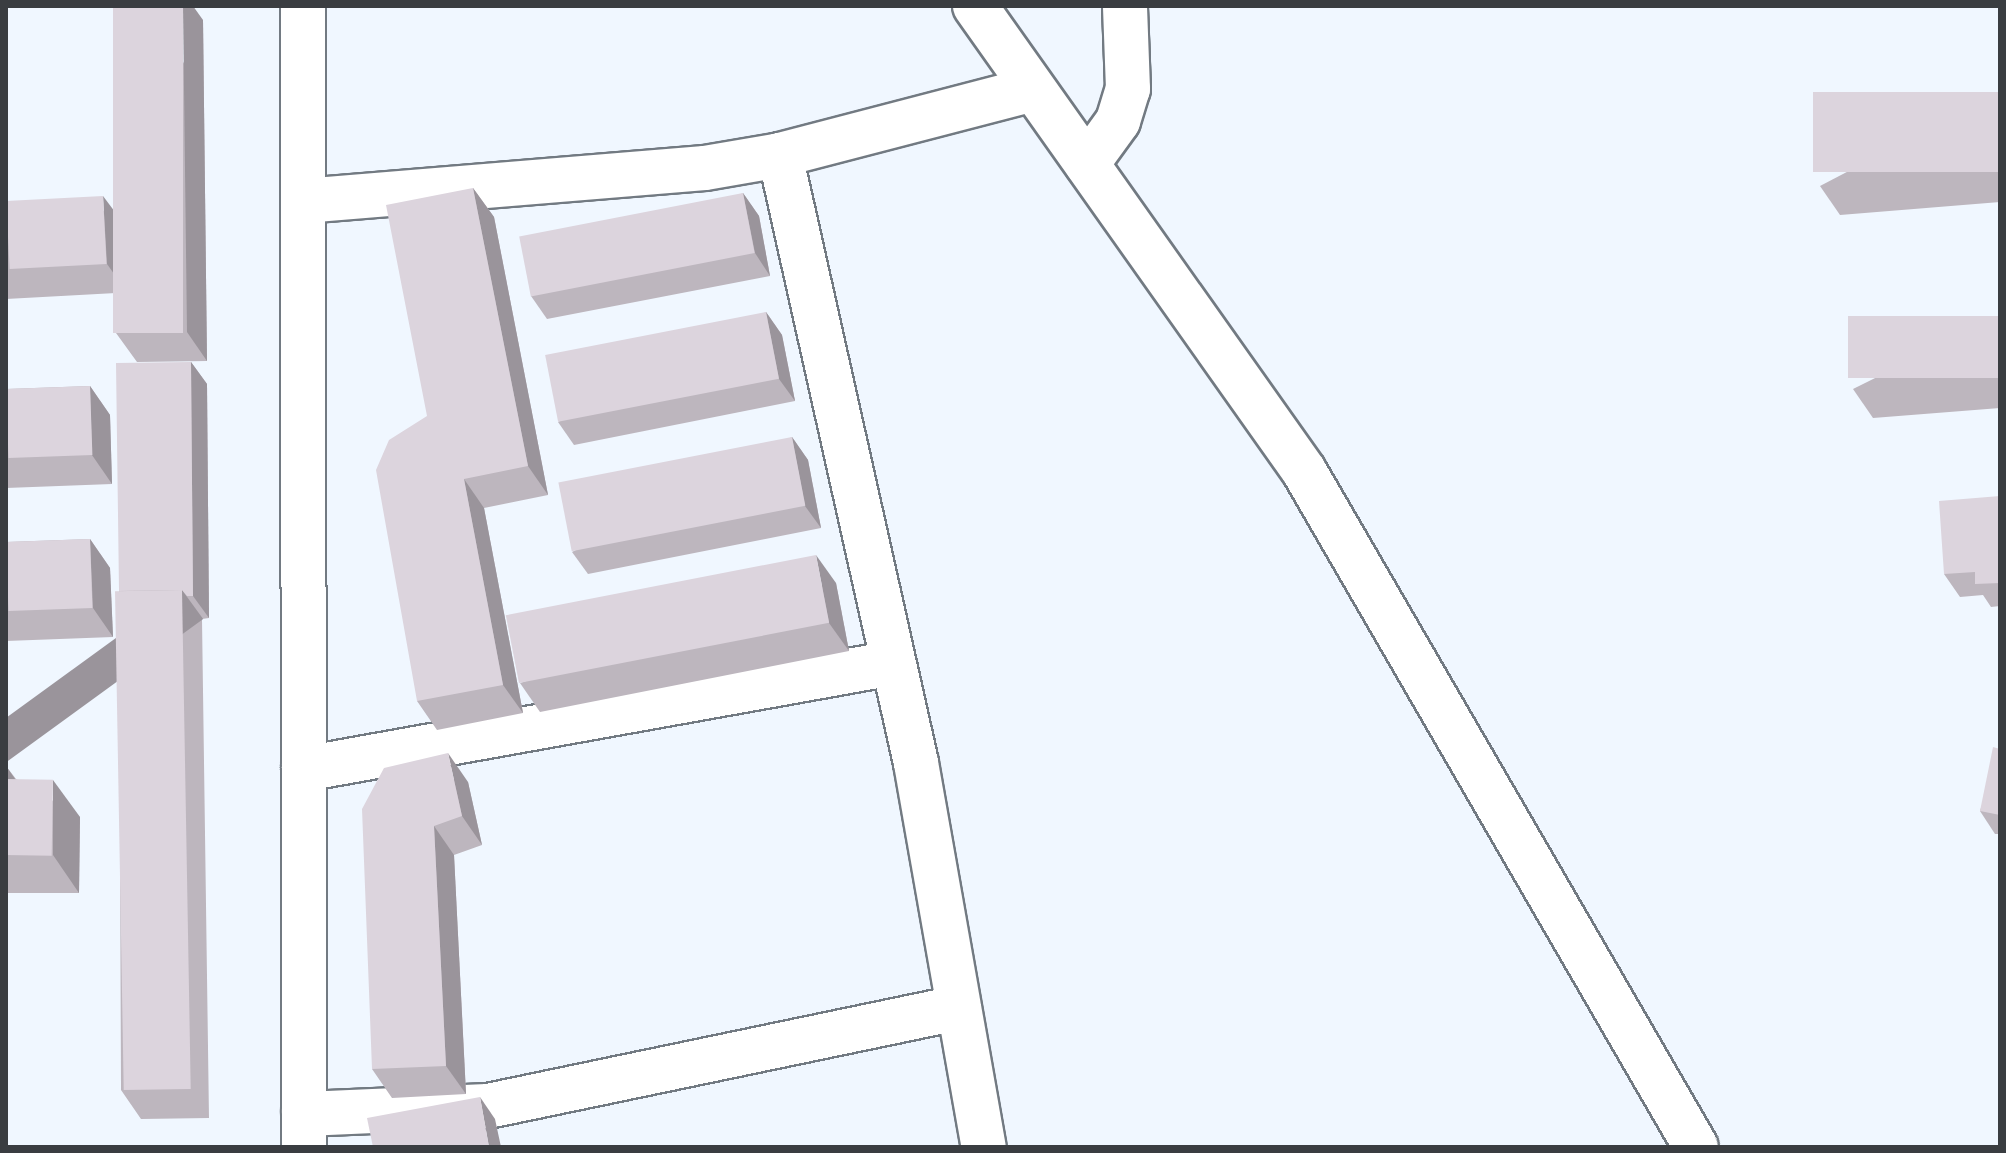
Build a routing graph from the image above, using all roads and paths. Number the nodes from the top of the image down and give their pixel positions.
1 (303, 6) edge
2 (975, 6) edge
3 (1125, 6) edge
4 (1033, 89) junction
5 (780, 155) junction
6 (1087, 164) junction
7 (303, 201) junction
8 (893, 663) junction
9 (304, 769) junction
10 (959, 1008) junction
11 (304, 1131) edge
12 (984, 1147) edge
13 (1696, 1147) edge

1 - 7 street
2 - 4 street
3 - 6 street
4 - 5 street
4 - 6 street
5 - 7 street
5 - 8 street
6 - 13 street
7 - 9 street
8 - 9 street
8 - 10 street
9 - 11 street
10 - 11 street
10 - 12 street

